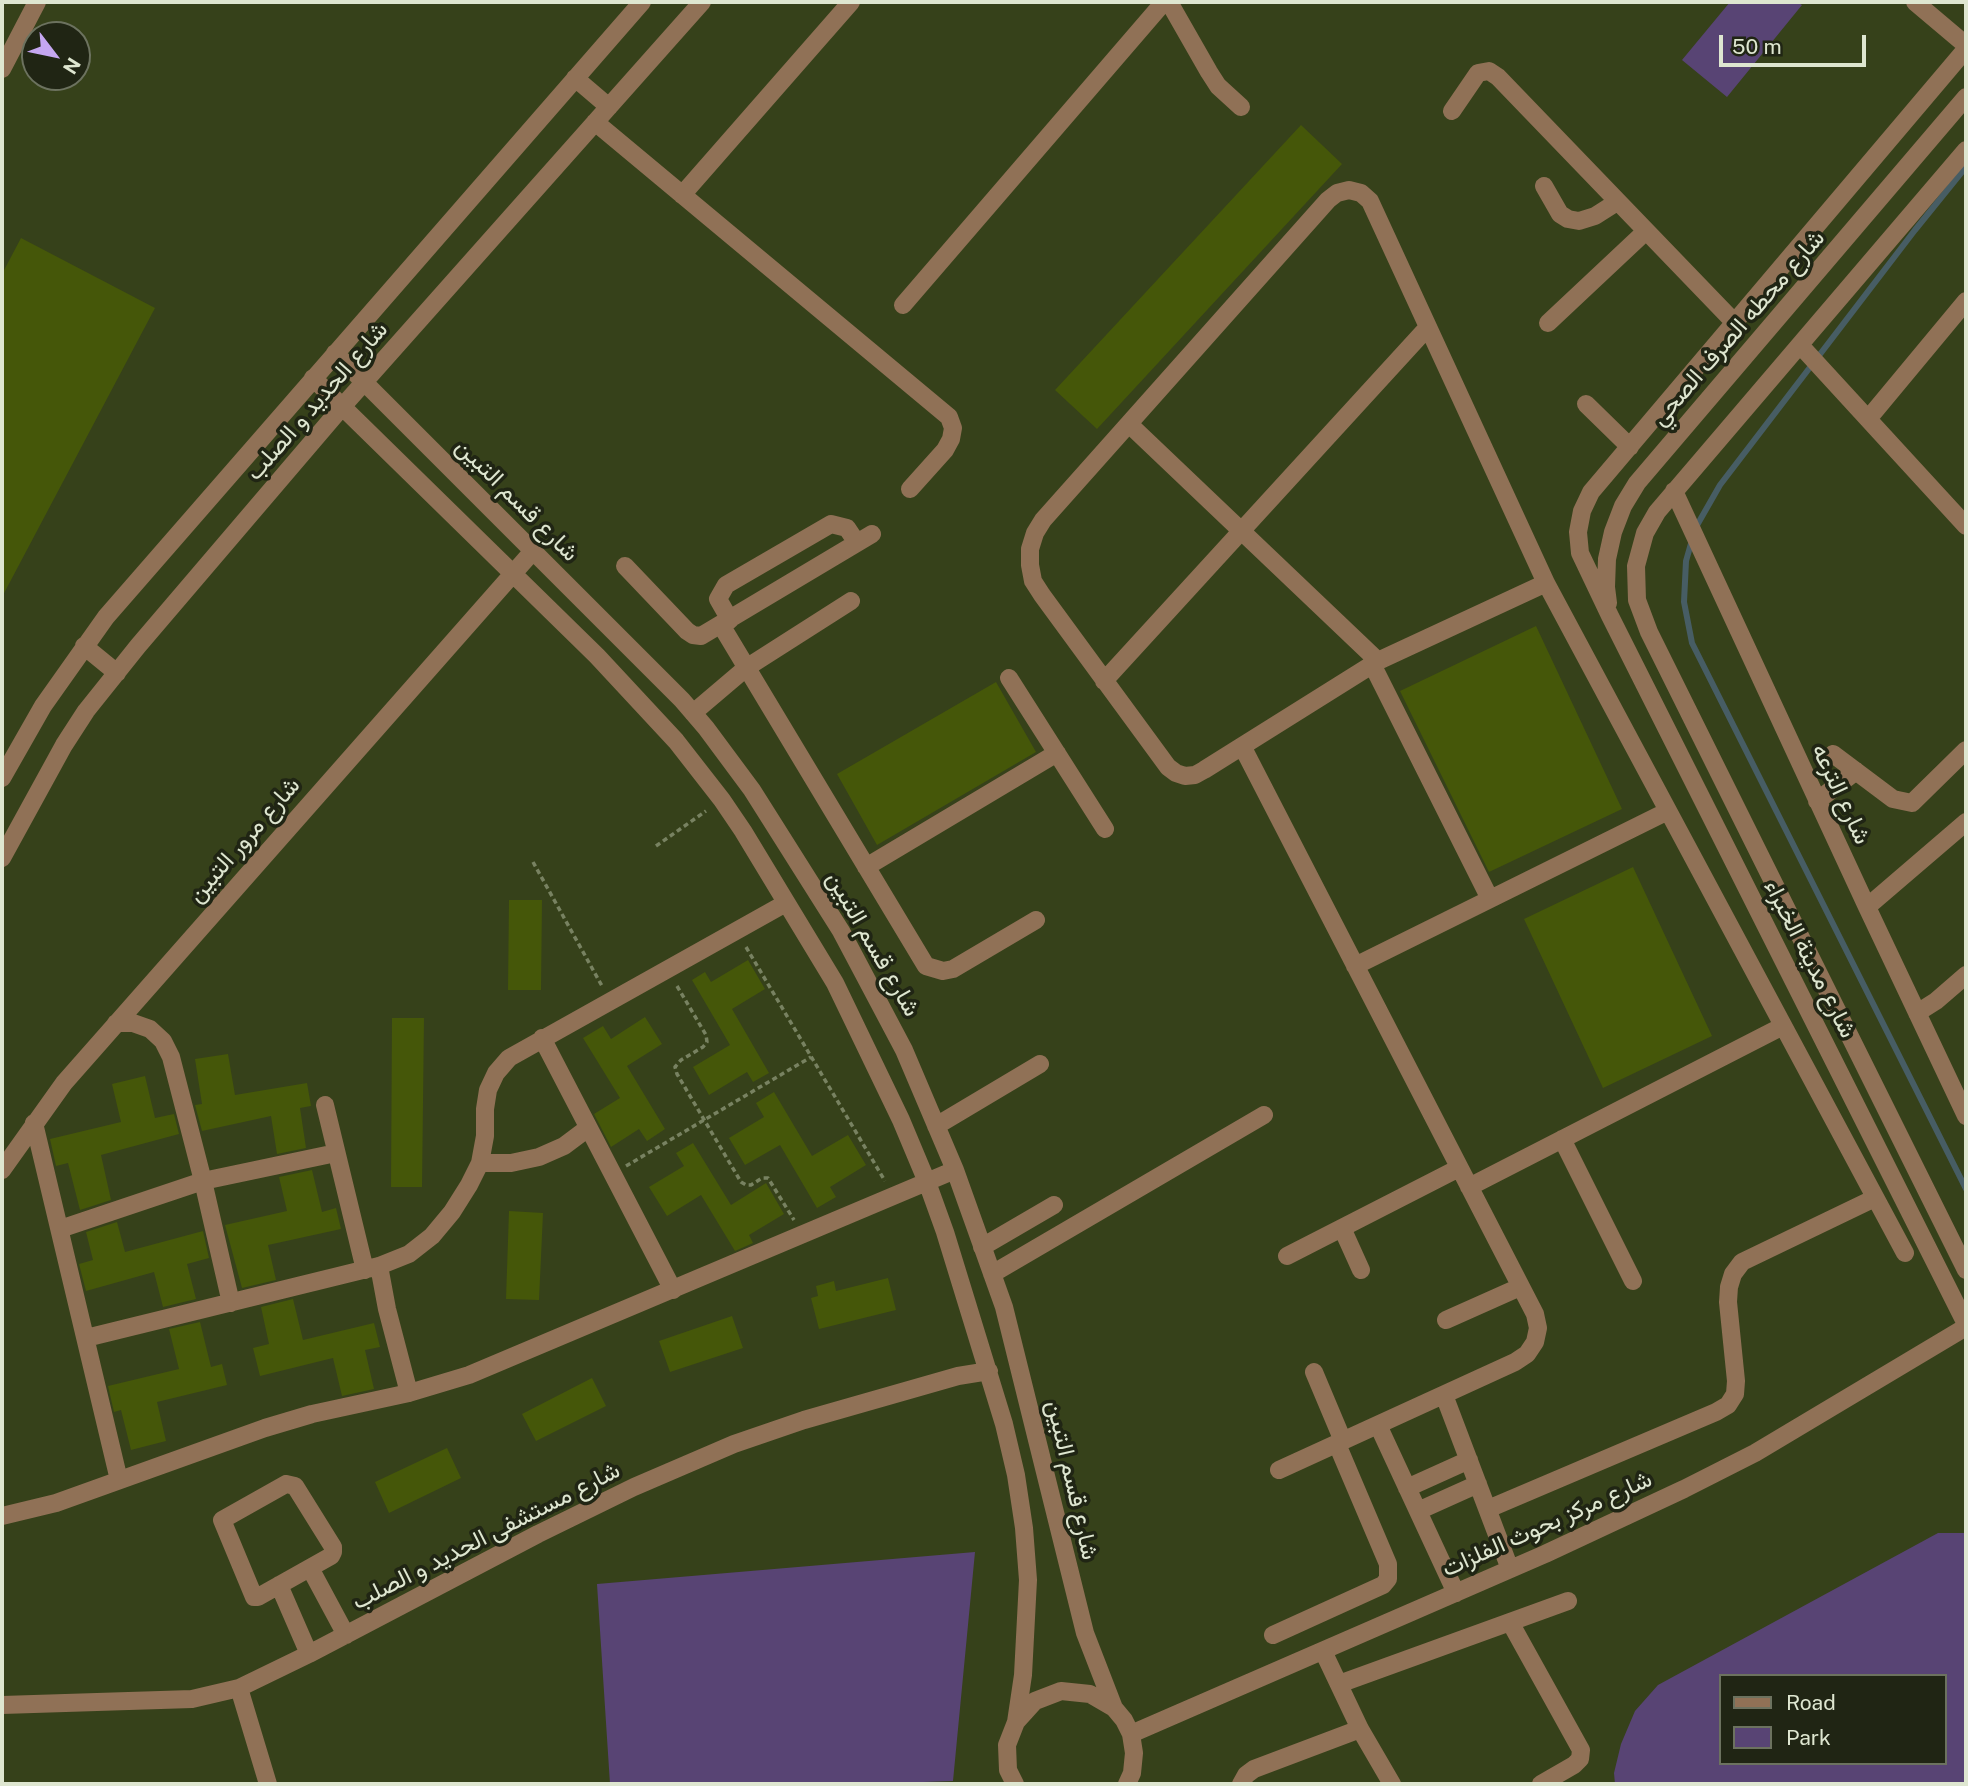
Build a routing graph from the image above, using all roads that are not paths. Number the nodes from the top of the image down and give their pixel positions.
1 (37, 2) edge
2 (642, 2) edge
3 (702, 2) edge
4 (851, 2) edge
5 (1166, 2) edge
6 (1915, 2) edge
7 (1966, 47) edge
8 (2, 69) edge
9 (575, 78) junction
10 (1966, 97) edge
11 (609, 107) junction
12 (1241, 107) dead end
13 (1452, 111) dead end
14 (595, 122) junction
15 (1966, 150) edge
16 (1544, 186) dead end
17 (682, 195) junction
18 (1617, 202) junction
19 (1646, 231) junction
20 (903, 305) dead end
21 (1962, 313) edge
22 (1549, 323) dead end
23 (1735, 323) junction
24 (1428, 327) junction
25 (1800, 345) junction
26 (335, 353) junction
27 (313, 378) junction
28 (365, 383) junction
29 (1586, 404) dead end
30 (342, 407) junction
31 (1868, 419) junction
32 (1129, 424) junction
33 (1630, 447) junction
34 (911, 489) dead end
35 (1674, 491) junction
36 (1966, 526) edge
37 (1242, 531) junction
38 (533, 551) junction
39 (625, 566) dead end
40 (512, 574) junction
41 (1546, 583) junction
42 (851, 601) dead end
43 (1610, 616) junction
44 (725, 623) junction
45 (84, 646) junction
46 (1375, 662) junction
47 (746, 668) junction
48 (117, 673) junction
49 (1009, 678) dead end
50 (1104, 681) junction
51 (693, 713) junction
52 (1242, 746) junction
53 (1966, 750) edge
54 (1057, 753) junction
55 (1833, 754) dead end
56 (1856, 771) junction
57 (2, 778) edge
58 (1817, 801) junction
59 (1668, 811) junction
60 (1966, 822) edge
61 (1105, 830) dead end
62 (2, 858) edge
63 (866, 867) junction
64 (1490, 899) junction
65 (786, 903) junction
66 (1867, 907) junction
67 (1036, 920) dead end
68 (1355, 966) junction
69 (1966, 975) edge
70 (1917, 1013) junction
71 (116, 1023) junction
72 (1783, 1026) junction
73 (542, 1038) junction
74 (1040, 1064) dead end
75 (325, 1105) dead end
76 (1966, 1114) edge
77 (1264, 1115) dead end
78 (34, 1124) junction
79 (936, 1125) junction
80 (588, 1128) junction
81 (1562, 1139) junction
82 (336, 1153) junction
83 (481, 1163) junction
84 (1459, 1168) junction
85 (2, 1170) edge
86 (955, 1170) junction
87 (203, 1181) junction
88 (927, 1182) junction
89 (1469, 1187) junction
90 (1875, 1198) junction
91 (1054, 1205) dead end
92 (1342, 1228) junction
93 (61, 1229) junction
94 (982, 1247) junction
95 (1905, 1253) dead end
96 (1287, 1256) dead end
97 (372, 1268) junction
98 (1361, 1270) dead end
99 (1966, 1270) edge
100 (992, 1274) junction
101 (1633, 1281) dead end
102 (1520, 1287) junction
103 (673, 1290) junction
104 (231, 1303) junction
105 (1446, 1320) dead end
106 (1966, 1325) edge
107 (86, 1338) junction
108 (989, 1371) junction
109 (1314, 1372) dead end
110 (409, 1393) junction
111 (1444, 1395) junction
112 (1378, 1425) junction
113 (1340, 1442) junction
114 (1469, 1460) junction
115 (1279, 1470) dead end
116 (119, 1480) junction
117 (1478, 1484) junction
118 (1407, 1488) junction
119 (1488, 1509) junction
120 (1418, 1511) junction
121 (2, 1516) edge
122 (310, 1568) junction
123 (1510, 1569) junction
124 (279, 1585) junction
125 (1456, 1593) junction
126 (1568, 1601) dead end
127 (1510, 1622) junction
128 (346, 1635) junction
129 (1273, 1635) dead end
130 (1323, 1651) junction
131 (309, 1654) junction
132 (1339, 1684) junction
133 (239, 1688) junction
134 (2, 1705) edge
135 (1114, 1707) junction
136 (1016, 1722) junction
137 (1360, 1729) junction
138 (1131, 1734) junction
139 (268, 1784) edge
140 (1015, 1784) edge
141 (1127, 1784) edge
142 (1241, 1784) edge
143 (1392, 1784) edge
144 (1541, 1784) edge

1 - 8 street
2 - 9 street, شارع الحديد و الصلب
3 - 11 street, شارع الحديد و الصلب
4 - 17 street
5 - 12 street
5 - 20 street
6 - 7 street
7 - 23 street, شارع مدينة الخبراء
9 - 11 street
9 - 26 street, شارع الحديد و الصلب
10 - 43 street, شارع محطه الصرف الصحي
11 - 14 street, شارع الحديد و الصلب
13 - 18 street
14 - 17 street
14 - 28 street, شارع الحديد و الصلب
15 - 25 street
16 - 18 street
17 - 34 street
18 - 19 street
19 - 22 street
19 - 23 street
21 - 31 street
23 - 33 street, شارع مدينة الخبراء
24 - 32 street
24 - 37 street
24 - 41 street
25 - 31 street
25 - 35 street
26 - 27 street, شارع الحديد و الصلب
26 - 28 street, شارع قسم التبين
27 - 30 street
27 - 45 street, شارع الحديد و الصلب
28 - 30 street, شارع الحديد و الصلب
28 - 38 street, شارع قسم التبين
29 - 33 street
30 - 40 street
30 - 48 street, شارع الحديد و الصلب
31 - 36 street
32 - 37 street
32 - 50 street
33 - 43 street, شارع مدينة الخبراء
35 - 58 street, شارع الترعه
35 - 99 street, شارع مدينة الخبراء
37 - 46 street
37 - 50 street
38 - 40 street, شارع مرور التبين
38 - 51 street, شارع قسم التبين
39 - 44 street
40 - 65 street
40 - 71 street, شارع مرور التبين
41 - 46 street
41 - 59 street
42 - 47 street
43 - 106 street, شارع مدينة الخبراء
44 - 44 street
44 - 47 street
45 - 48 street
45 - 57 street, شارع الحديد و الصلب
46 - 52 street
46 - 64 street
47 - 51 street
47 - 63 street
48 - 62 street, شارع الحديد و الصلب
49 - 54 street
50 - 52 street
51 - 79 street, شارع قسم التبين
52 - 68 street
53 - 56 street
54 - 61 street
54 - 63 street
55 - 56 street
56 - 58 street
58 - 66 street, شارع الترعه
59 - 64 street
59 - 72 street
60 - 66 street
63 - 67 street
64 - 68 street
65 - 73 street
65 - 88 street
66 - 70 street, شارع الترعه
68 - 84 street
69 - 70 street
70 - 76 street, شارع الترعه
71 - 78 street, شارع مرور التبين
71 - 87 street
72 - 81 street
72 - 90 street
73 - 80 street
73 - 83 street
74 - 79 street
75 - 82 street
77 - 100 street
78 - 85 street, شارع مرور التبين
78 - 93 street
79 - 86 street, شارع قسم التبين
80 - 83 street
80 - 103 street
81 - 89 street
81 - 101 street
82 - 87 street
82 - 97 street
83 - 97 street
84 - 89 street
84 - 92 street
86 - 88 street
86 - 94 street, شارع قسم التبين
87 - 93 street
87 - 104 street
88 - 103 street
88 - 108 street
89 - 102 street
90 - 95 street
90 - 119 street
91 - 94 street
92 - 96 street
92 - 98 street
93 - 107 street
94 - 100 street, شارع قسم التبين
97 - 104 street
97 - 110 street
100 - 135 street, شارع قسم التبين
102 - 105 street
102 - 111 street
103 - 110 street
104 - 107 street
106 - 123 street, شارع مركز بحوث الفلزات
107 - 116 street
108 - 128 street, شارع مستشفى الحديد و الصلب
108 - 136 street
109 - 113 street
110 - 116 street
111 - 112 street
111 - 114 street
112 - 113 street
112 - 118 street
113 - 115 street
113 - 129 street
114 - 117 street
114 - 118 street
116 - 121 street
117 - 119 street
117 - 120 street
118 - 120 street
119 - 123 street
120 - 125 street
122 - 124 street
122 - 124 street
122 - 128 street
123 - 125 street, شارع مركز بحوث الفلزات
124 - 131 street
125 - 130 street, شارع مركز بحوث الفلزات
126 - 127 street
127 - 132 street
127 - 144 street
128 - 131 street, شارع مستشفى الحديد و الصلب
130 - 132 street
130 - 138 street, شارع مركز بحوث الفلزات
131 - 133 street, شارع مستشفى الحديد و الصلب
132 - 137 street
133 - 134 street, شارع مستشفى الحديد و الصلب
133 - 139 street
135 - 136 street
135 - 138 street, شارع قسم التبين
136 - 140 street
137 - 142 street
137 - 143 street
138 - 141 street

